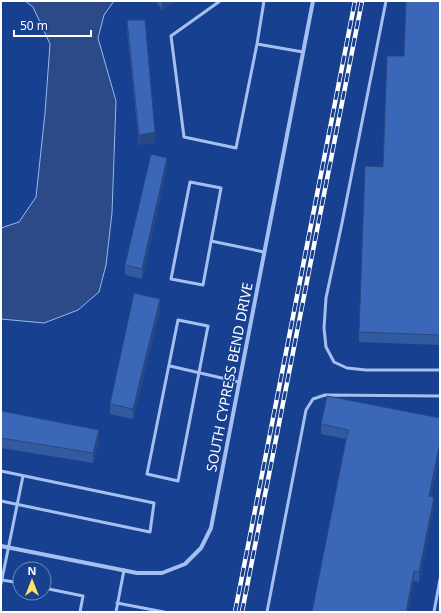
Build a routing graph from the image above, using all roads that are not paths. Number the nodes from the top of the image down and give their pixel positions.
1 (220, 1) edge
2 (264, 1) edge
3 (313, 1) edge
4 (386, 1) edge
5 (257, 44) junction
6 (303, 52) junction
7 (211, 241) junction
8 (264, 252) junction
9 (170, 366) junction
10 (440, 370) edge
11 (199, 373) junction
12 (239, 382) junction
13 (440, 396) edge
14 (1, 471) edge
15 (23, 476) junction
16 (1, 501) edge
17 (17, 505) junction
18 (1, 546) edge
19 (8, 549) junction
20 (124, 570) junction
21 (440, 579) edge
22 (2, 580) edge
23 (12, 582) edge
24 (1, 584) edge
25 (52, 590) edge
26 (117, 603) junction
27 (80, 612) edge
28 (116, 612) edge
29 (164, 612) edge
30 (267, 612) edge
31 (434, 612) edge

1 - 5 lane
2 - 5 lane
3 - 6 street, SOUTH CYPRESS BEND DRIVE
4 - 10 lane
5 - 6 lane
6 - 8 street, SOUTH CYPRESS BEND DRIVE
7 - 7 lane
7 - 8 lane
8 - 12 street, SOUTH CYPRESS BEND DRIVE
9 - 11 lane
9 - 11 lane
9 - 11 lane
11 - 12 lane
12 - 20 street, SOUTH CYPRESS BEND DRIVE
13 - 30 lane
14 - 15 lane
15 - 17 lane
15 - 17 lane
16 - 17 lane
17 - 19 lane
18 - 19 street, SOUTH CYPRESS BEND DRIVE
19 - 20 street, SOUTH CYPRESS BEND DRIVE
19 - 22 lane
20 - 26 lane
21 - 31 lane
22 - 23 lane
22 - 24 lane
25 - 27 lane
26 - 28 lane
26 - 29 lane

